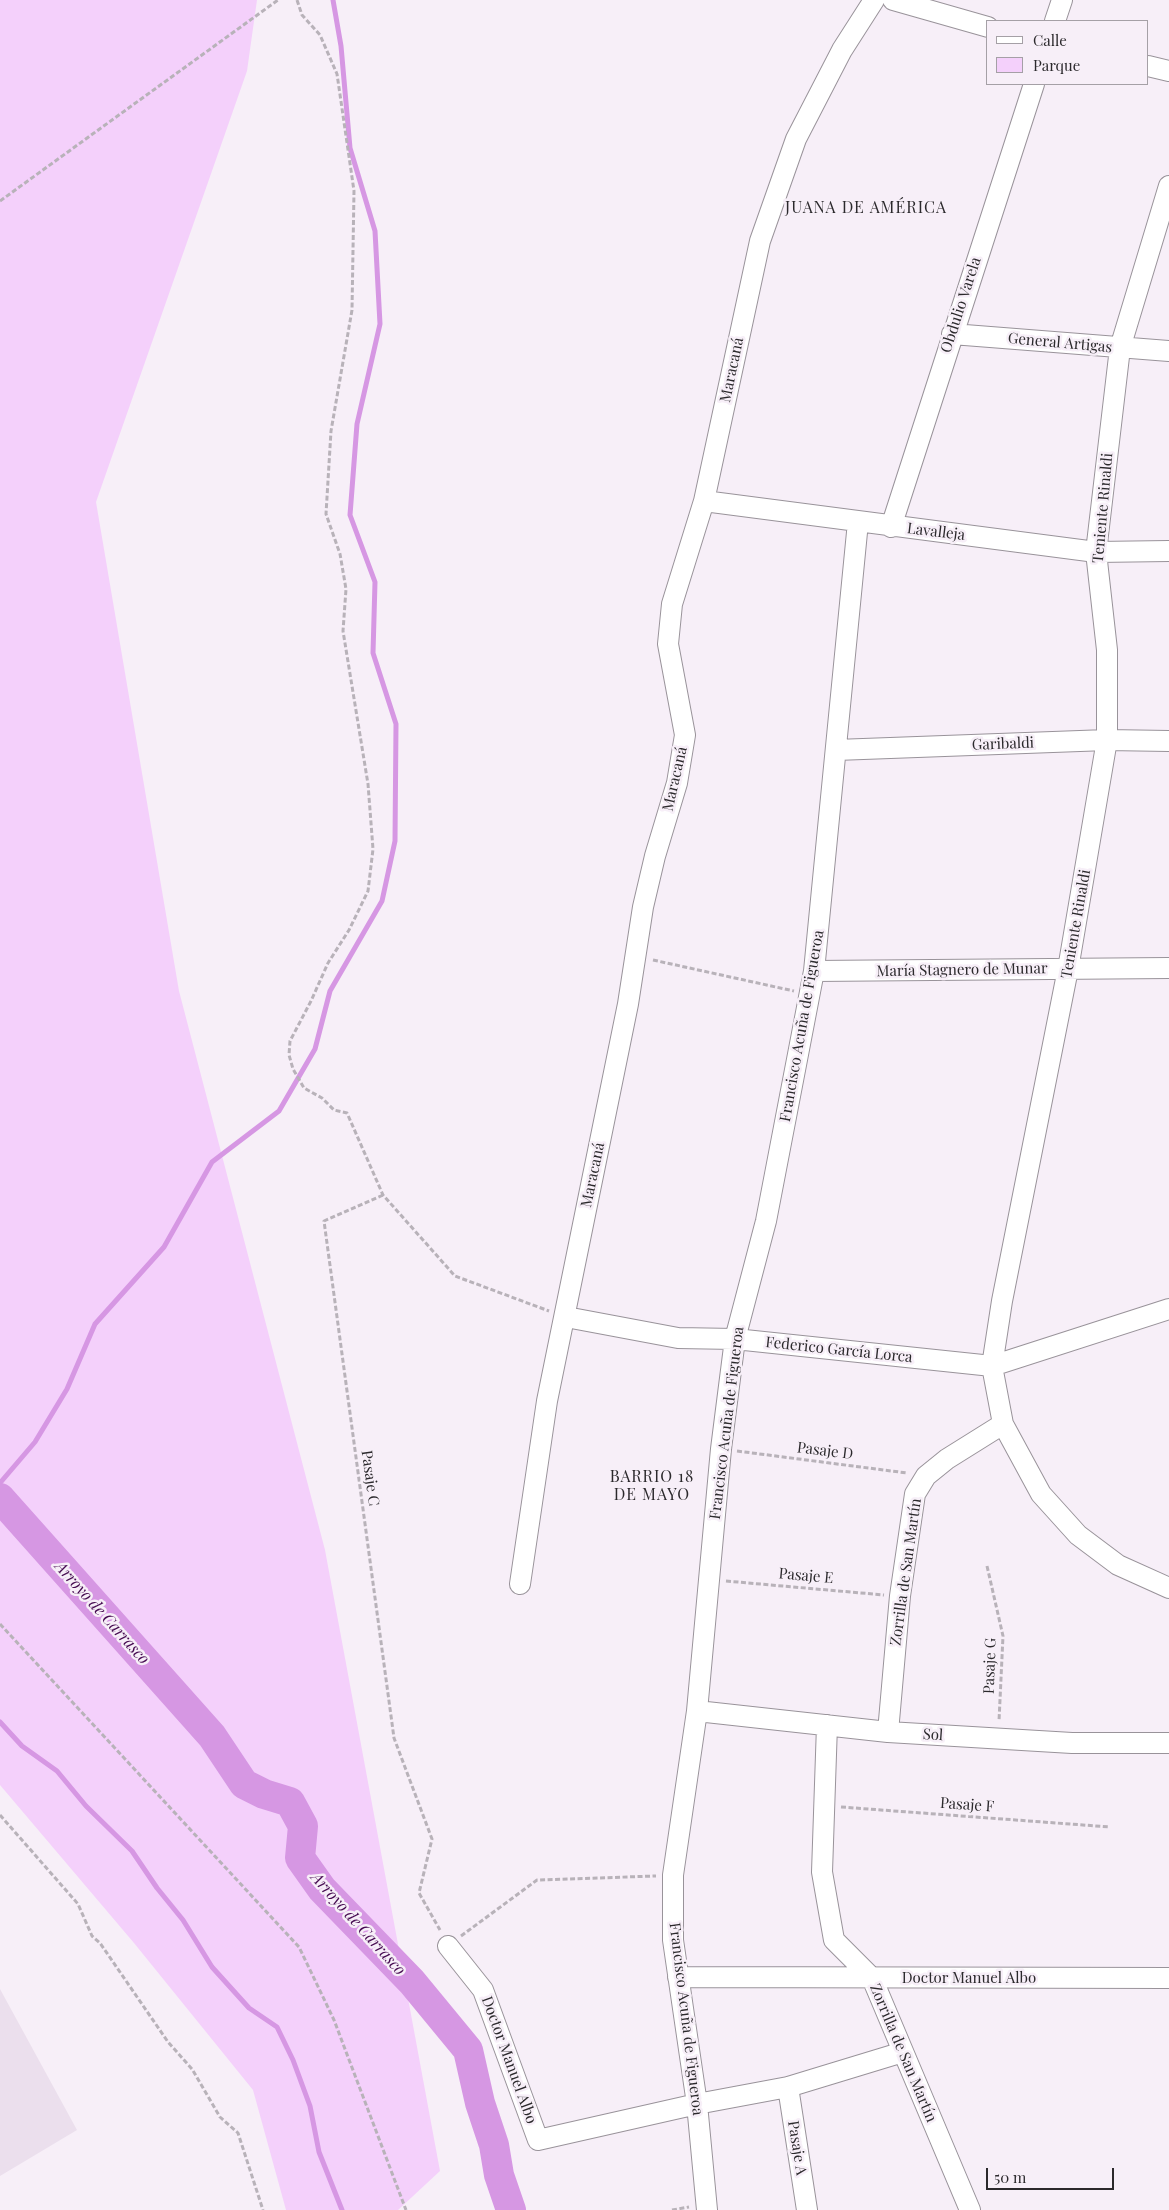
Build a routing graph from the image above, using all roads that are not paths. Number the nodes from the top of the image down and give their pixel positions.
1 (874, 0) edge
2 (893, 0) edge
3 (1062, 0) edge
4 (1055, 20) edge
5 (986, 26) edge
6 (1149, 66) edge
7 (1169, 71) edge
8 (1034, 85) edge
9 (1169, 186) edge
10 (952, 334) junction
11 (1120, 348) junction
12 (1169, 351) edge
13 (704, 501) junction
14 (858, 522) junction
15 (891, 527) junction
16 (1169, 551) edge
17 (1096, 552) junction
18 (1107, 740) junction
19 (1169, 741) edge
20 (836, 750) junction
21 (1169, 968) edge
22 (1068, 969) junction
23 (814, 971) junction
24 (1169, 1309) edge
25 (566, 1317) junction
26 (735, 1339) junction
27 (992, 1366) junction
28 (1003, 1424) junction
29 (520, 1584) dead end
30 (1169, 1588) edge
31 (697, 1711) junction
32 (827, 1725) junction
33 (888, 1732) junction
34 (1169, 1743) edge
35 (448, 1946) road end
36 (678, 1977) junction
37 (872, 1978) junction
38 (1169, 1978) edge
39 (902, 2052) junction
40 (788, 2087) junction
41 (697, 2104) junction
42 (707, 2210) edge
43 (808, 2210) edge
44 (970, 2210) edge

1 - 13 street, Maracaná
2 - 5 street
3 - 4 street
6 - 7 street
8 - 10 street, Obdulio Varela
9 - 11 street, Teniente Rinaldi
10 - 11 street, General Artigas
10 - 15 street, Obdulio Varela
11 - 12 street, General Artigas
11 - 17 street, Teniente Rinaldi
13 - 14 street, Lavalleja
13 - 25 street, Maracaná
14 - 15 street, Lavalleja
14 - 20 street, Francisco Acuña de Figueroa
15 - 17 street, Lavalleja
16 - 17 street, Lavalleja
17 - 18 street, Teniente Rinaldi
18 - 19 street, Garibaldi
18 - 20 street, Garibaldi
18 - 22 street, Teniente Rinaldi
20 - 23 street, Francisco Acuña de Figueroa
21 - 22 street, María Stagnero de Munar
22 - 23 street, María Stagnero de Munar
22 - 27 street, Teniente Rinaldi
23 - 26 street, Francisco Acuña de Figueroa
24 - 27 street, Federico García Lorca
25 - 26 street, Federico García Lorca
25 - 29 street, Maracaná
26 - 27 street, Federico García Lorca
26 - 31 street, Francisco Acuña de Figueroa
27 - 28 street, Teniente Rinaldi
28 - 30 street, Teniente Rinaldi
28 - 33 street, Zorrilla de San Martín
31 - 32 street, Sol
31 - 36 street, Francisco Acuña de Figueroa
32 - 33 street, Sol
32 - 37 street, Zorrilla de San Martín
33 - 34 street, Sol
35 - 41 street, Doctor Manuel Albo
36 - 37 street, Doctor Manuel Albo
36 - 41 street, Francisco Acuña de Figueroa
37 - 38 street, Doctor Manuel Albo
37 - 39 street, Zorrilla de San Martín
39 - 40 street, Doctor Manuel Albo
39 - 44 street, Zorrilla de San Martín
40 - 41 street, Doctor Manuel Albo
40 - 43 street, Pasaje A
41 - 42 street, Francisco Acuña de Figueroa

